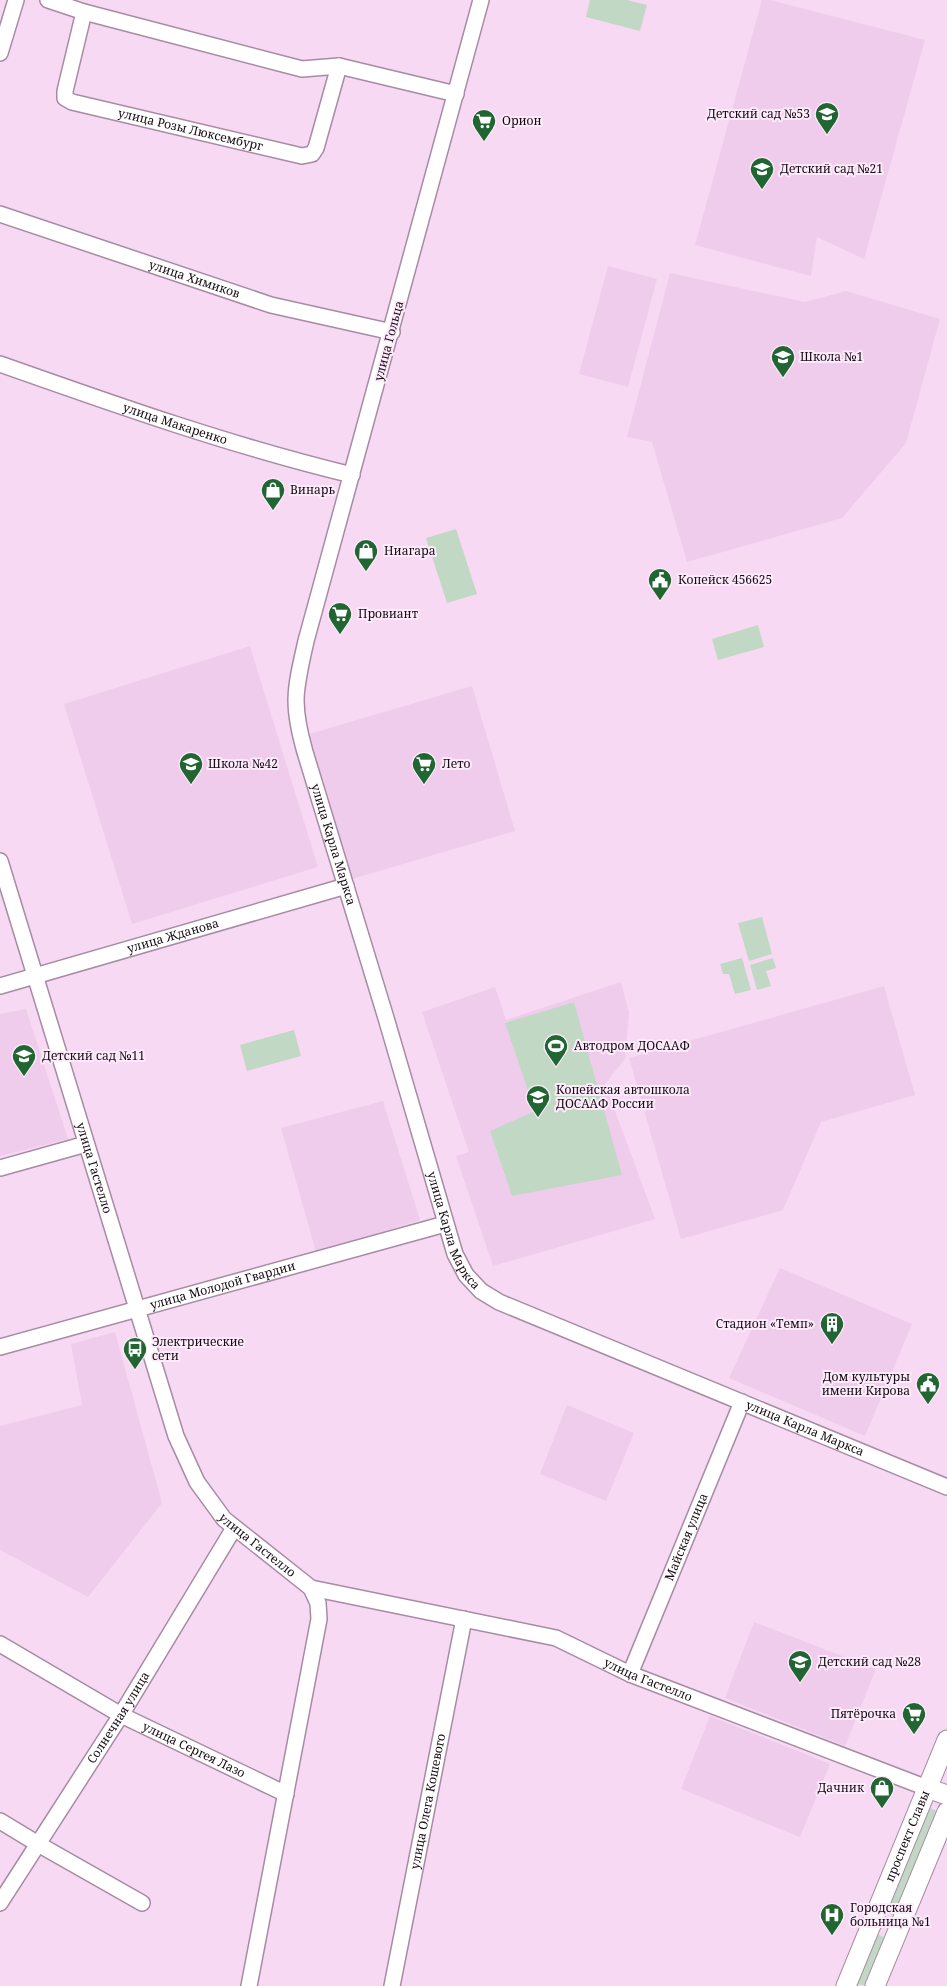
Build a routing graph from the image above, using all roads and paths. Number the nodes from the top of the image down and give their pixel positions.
1 (16, 0) edge
2 (48, 0) edge
3 (481, 0) edge
4 (84, 12) junction
5 (0, 53) edge
6 (338, 66) junction
7 (456, 94) junction
8 (0, 214) edge
9 (392, 332) junction
10 (0, 364) edge
11 (352, 474) junction
12 (296, 682) joint
13 (0, 862) edge
14 (346, 886) junction
15 (36, 976) junction
16 (0, 986) edge
17 (86, 1144) junction
18 (0, 1168) edge
19 (445, 1224) junction
20 (136, 1310) junction
21 (0, 1347) edge
22 (742, 1402) junction
23 (947, 1487) edge
24 (234, 1528) junction
25 (311, 1588) junction
26 (464, 1619) junction
27 (0, 1644) edge
28 (630, 1674) junction
29 (121, 1715) junction
30 (947, 1740) edge
31 (927, 1788) junction
32 (286, 1794) junction
33 (947, 1795) edge
34 (947, 1812) edge
35 (0, 1820) edge
36 (38, 1844) junction
37 (0, 1903) edge
38 (142, 1903) dead end
39 (249, 1986) edge
40 (392, 1986) edge
41 (846, 1986) edge
42 (875, 1986) edge

1 - 5 street
2 - 4 street
3 - 7 street, улица Гольца
4 - 6 street
4 - 6 street, улица Розы Люксембург
6 - 7 street
7 - 9 street, улица Гольца
8 - 9 street, улица Химиков
9 - 11 street, улица Гольца
10 - 11 street, улица Макаренко
11 - 12 street, улица Гольца
12 - 14 street, улица Карла Маркса
13 - 15 street, улица Гастелло
14 - 15 street, улица Жданова
14 - 19 street, улица Карла Маркса
15 - 16 street, улица Жданова
15 - 17 street, улица Гастелло
17 - 18 street
17 - 20 street, улица Гастелло
19 - 20 street, улица Молодой Гвардии
19 - 22 street, улица Карла Маркса
20 - 21 street, улица Молодой Гвардии
20 - 24 street, улица Гастелло
22 - 23 street, улица Карла Маркса
22 - 28 street, Майская улица
24 - 25 street, улица Гастелло
24 - 29 street, Солнечная улица
25 - 26 street, улица Гастелло
25 - 32 street
26 - 28 street, улица Гастелло
26 - 40 street, улица Олега Кошевого
27 - 29 street, улица Сергея Лазо
28 - 31 street, улица Гастелло
29 - 32 street, улица Сергея Лазо
29 - 36 street, Солнечная улица
30 - 31 main road, проспект Славы
31 - 33 main road, улица Гастелло
31 - 41 main road, проспект Славы
32 - 39 street
34 - 42 main road
35 - 36 street
36 - 37 street, Солнечная улица
36 - 38 street

